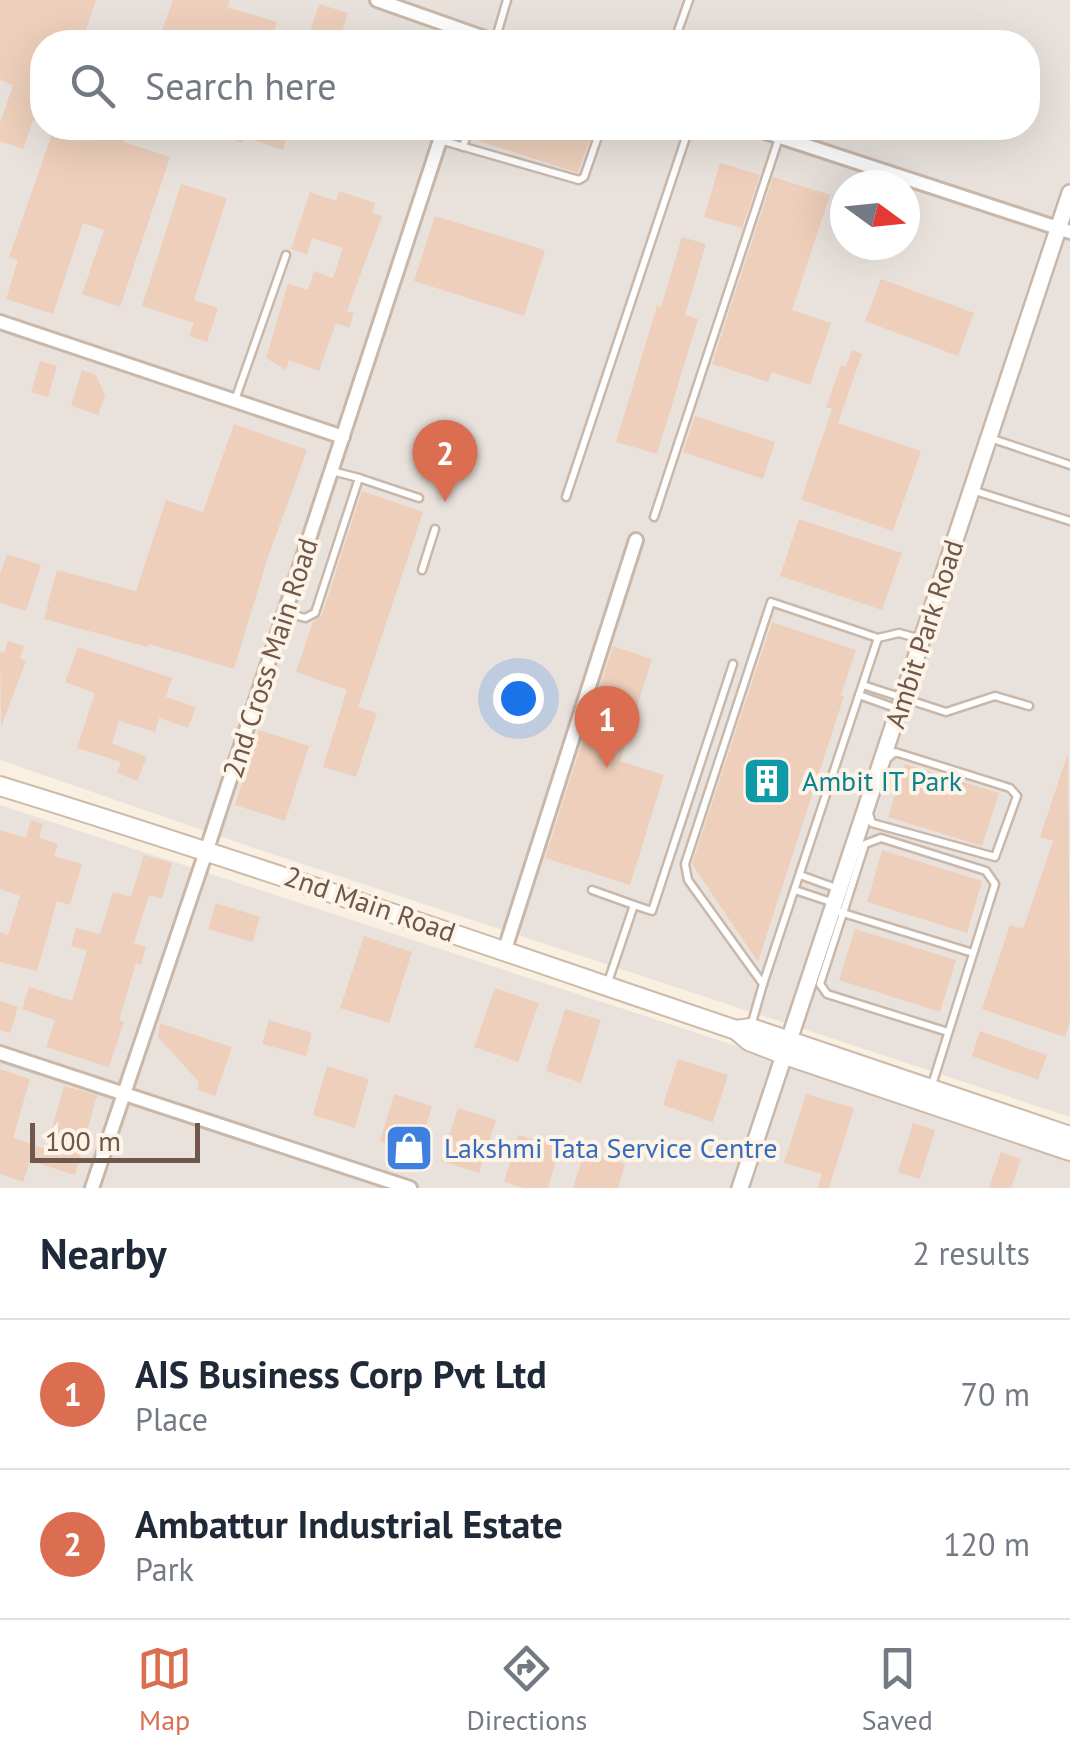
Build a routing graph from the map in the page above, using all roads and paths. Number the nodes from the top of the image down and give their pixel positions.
1 (377, 0) edge
2 (507, 0) edge
3 (689, 0) edge
4 (451, 30) edge
5 (498, 30) edge
6 (678, 30) edge
7 (440, 140) edge
8 (452, 140) edge
9 (465, 140) edge
10 (597, 140) edge
11 (685, 140) edge
12 (779, 140) edge
13 (792, 140) edge
14 (463, 147) junction
15 (1070, 192) edge
16 (1064, 230) edge
17 (286, 254) dead end
18 (0, 322) edge
19 (234, 401) junction
20 (343, 437) junction
21 (989, 438) junction
22 (1070, 465) edge
23 (332, 471) junction
24 (360, 478) junction
25 (972, 490) junction
26 (566, 497) dead end
27 (419, 498) dead end
28 (654, 517) dead end
29 (1070, 521) edge
30 (435, 528) dead end
31 (636, 540) dead end
32 (422, 570) dead end
33 (286, 612) junction
34 (878, 638) junction
35 (923, 640) junction
36 (732, 664) dead end
37 (862, 685) junction
38 (859, 694) junction
39 (901, 705) junction
40 (1028, 706) dead end
41 (880, 772) junction
42 (0, 786) edge
43 (868, 811) junction
44 (207, 850) junction
45 (800, 875) junction
46 (592, 890) dead end
47 (795, 890) junction
48 (838, 904) junction
49 (634, 905) junction
50 (505, 949) junction
51 (974, 953) junction
52 (763, 984) junction
53 (607, 986) junction
54 (744, 1029) junction
55 (948, 1032) junction
56 (788, 1048) junction
57 (0, 1053) edge
58 (930, 1089) junction
59 (124, 1094) junction
60 (1070, 1136) edge
61 (1070, 1151) edge
62 (92, 1188) edge
63 (410, 1188) edge
64 (740, 1188) edge

1 - 4 street
2 - 5 lane
3 - 6 lane
7 - 20 street, 2nd Cross Main Road
8 - 14 lane
9 - 14 lane
10 - 14 lane
11 - 26 lane
12 - 28 lane
13 - 16 street
15 - 16 street, Ambit Park Road
16 - 21 street, Ambit Park Road
17 - 19 lane
18 - 19 street
19 - 20 street
20 - 23 street, 2nd Cross Main Road
21 - 22 lane
21 - 25 street, Ambit Park Road
23 - 24 lane
23 - 33 street, 2nd Cross Main Road
24 - 27 lane
24 - 33 lane
25 - 29 lane
25 - 35 street, Ambit Park Road
30 - 32 lane
31 - 50 street
33 - 44 street, 2nd Cross Main Road
34 - 35 lane
34 - 37 lane
34 - 52 lane
35 - 39 street, Ambit Park Road
36 - 49 lane
37 - 38 lane
37 - 39 lane
38 - 39 lane
38 - 45 lane
39 - 40 lane
39 - 41 street, Ambit Park Road
41 - 43 street, Ambit Park Road
41 - 43 lane
42 - 44 main road, 2nd Main Road
43 - 48 street, Ambit Park Road
44 - 50 main road, 2nd Main Road
44 - 59 street, 2nd Cross Main Road
45 - 47 lane
45 - 48 lane
46 - 49 lane
47 - 48 lane
47 - 52 lane
48 - 51 lane
48 - 51 lane
48 - 55 lane
48 - 56 street, Ambit Park Road
49 - 53 lane
50 - 53 main road, 2nd Main Road
51 - 55 lane
52 - 54 lane
53 - 54 main road, 2nd Main Road
54 - 56 main road, 2nd Main Road
55 - 58 lane
56 - 58 main road, 2nd Main Road
56 - 61 main road, 2nd Main Road
56 - 64 street, Ambit Park Road
57 - 59 street
58 - 60 main road, 2nd Main Road
59 - 62 street, 2nd Cross Main Road
59 - 63 street

